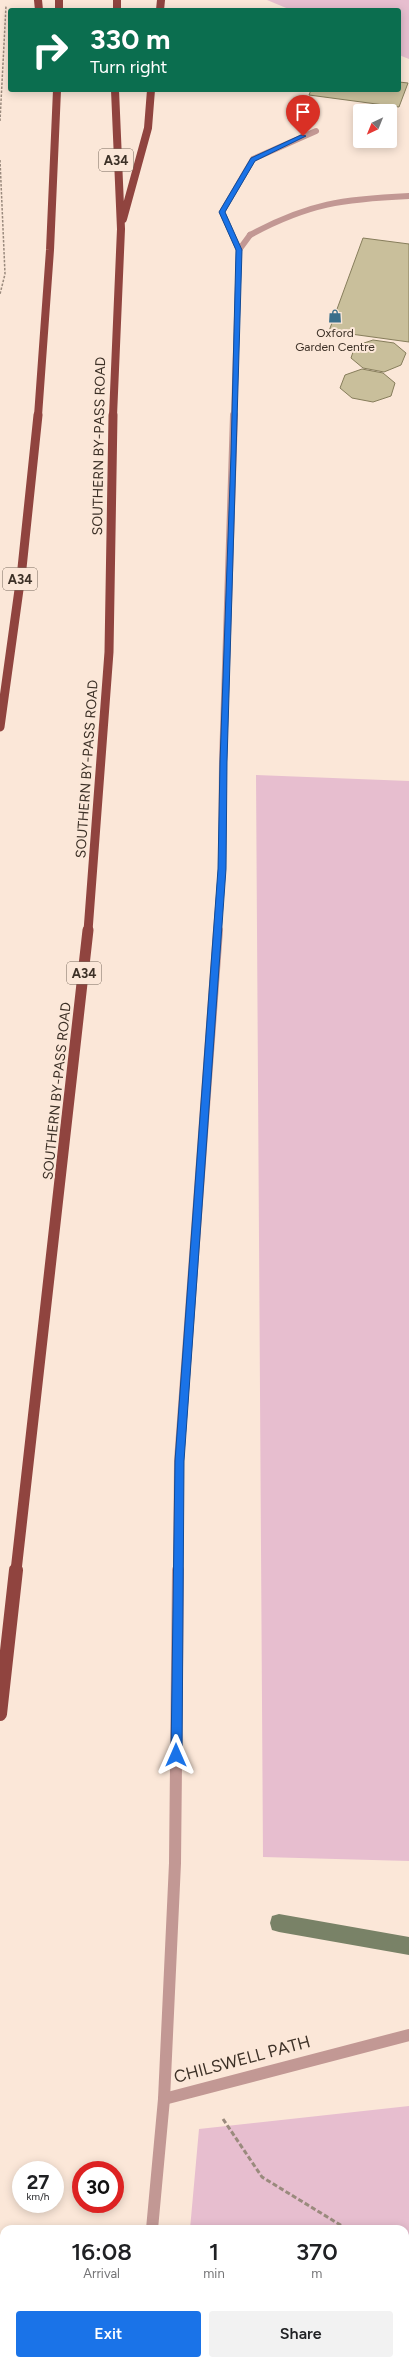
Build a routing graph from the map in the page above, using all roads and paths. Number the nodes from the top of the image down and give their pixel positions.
1 (6, 0) edge
2 (0, 13) edge
3 (6, 14) junction
4 (49, 92) edge
5 (57, 92) edge
6 (115, 92) edge
7 (152, 92) edge
8 (0, 121) edge
9 (316, 130) dead end
10 (56, 140) junction
11 (0, 160) edge
12 (409, 196) edge
13 (121, 229) junction
14 (239, 250) junction
15 (0, 294) edge
16 (0, 726) edge
17 (0, 1714) edge
18 (409, 2035) edge
19 (202, 2089) junction
20 (164, 2099) junction
21 (152, 2225) edge
22 (340, 2225) edge

1 - 3 path
2 - 3 path
3 - 8 path
4 - 10 highway
5 - 10 highway, A34
6 - 13 highway, A34
7 - 13 highway
9 - 14 street
10 - 16 highway, A34
11 - 15 path
12 - 14 street
13 - 17 highway, SOUTHERN BY-PASS ROAD / A34
14 - 20 street
18 - 19 street, CHILSWELL PATH
19 - 20 street, CHILSWELL PATH
19 - 22 path
20 - 21 street, CHILSWELL PATH

